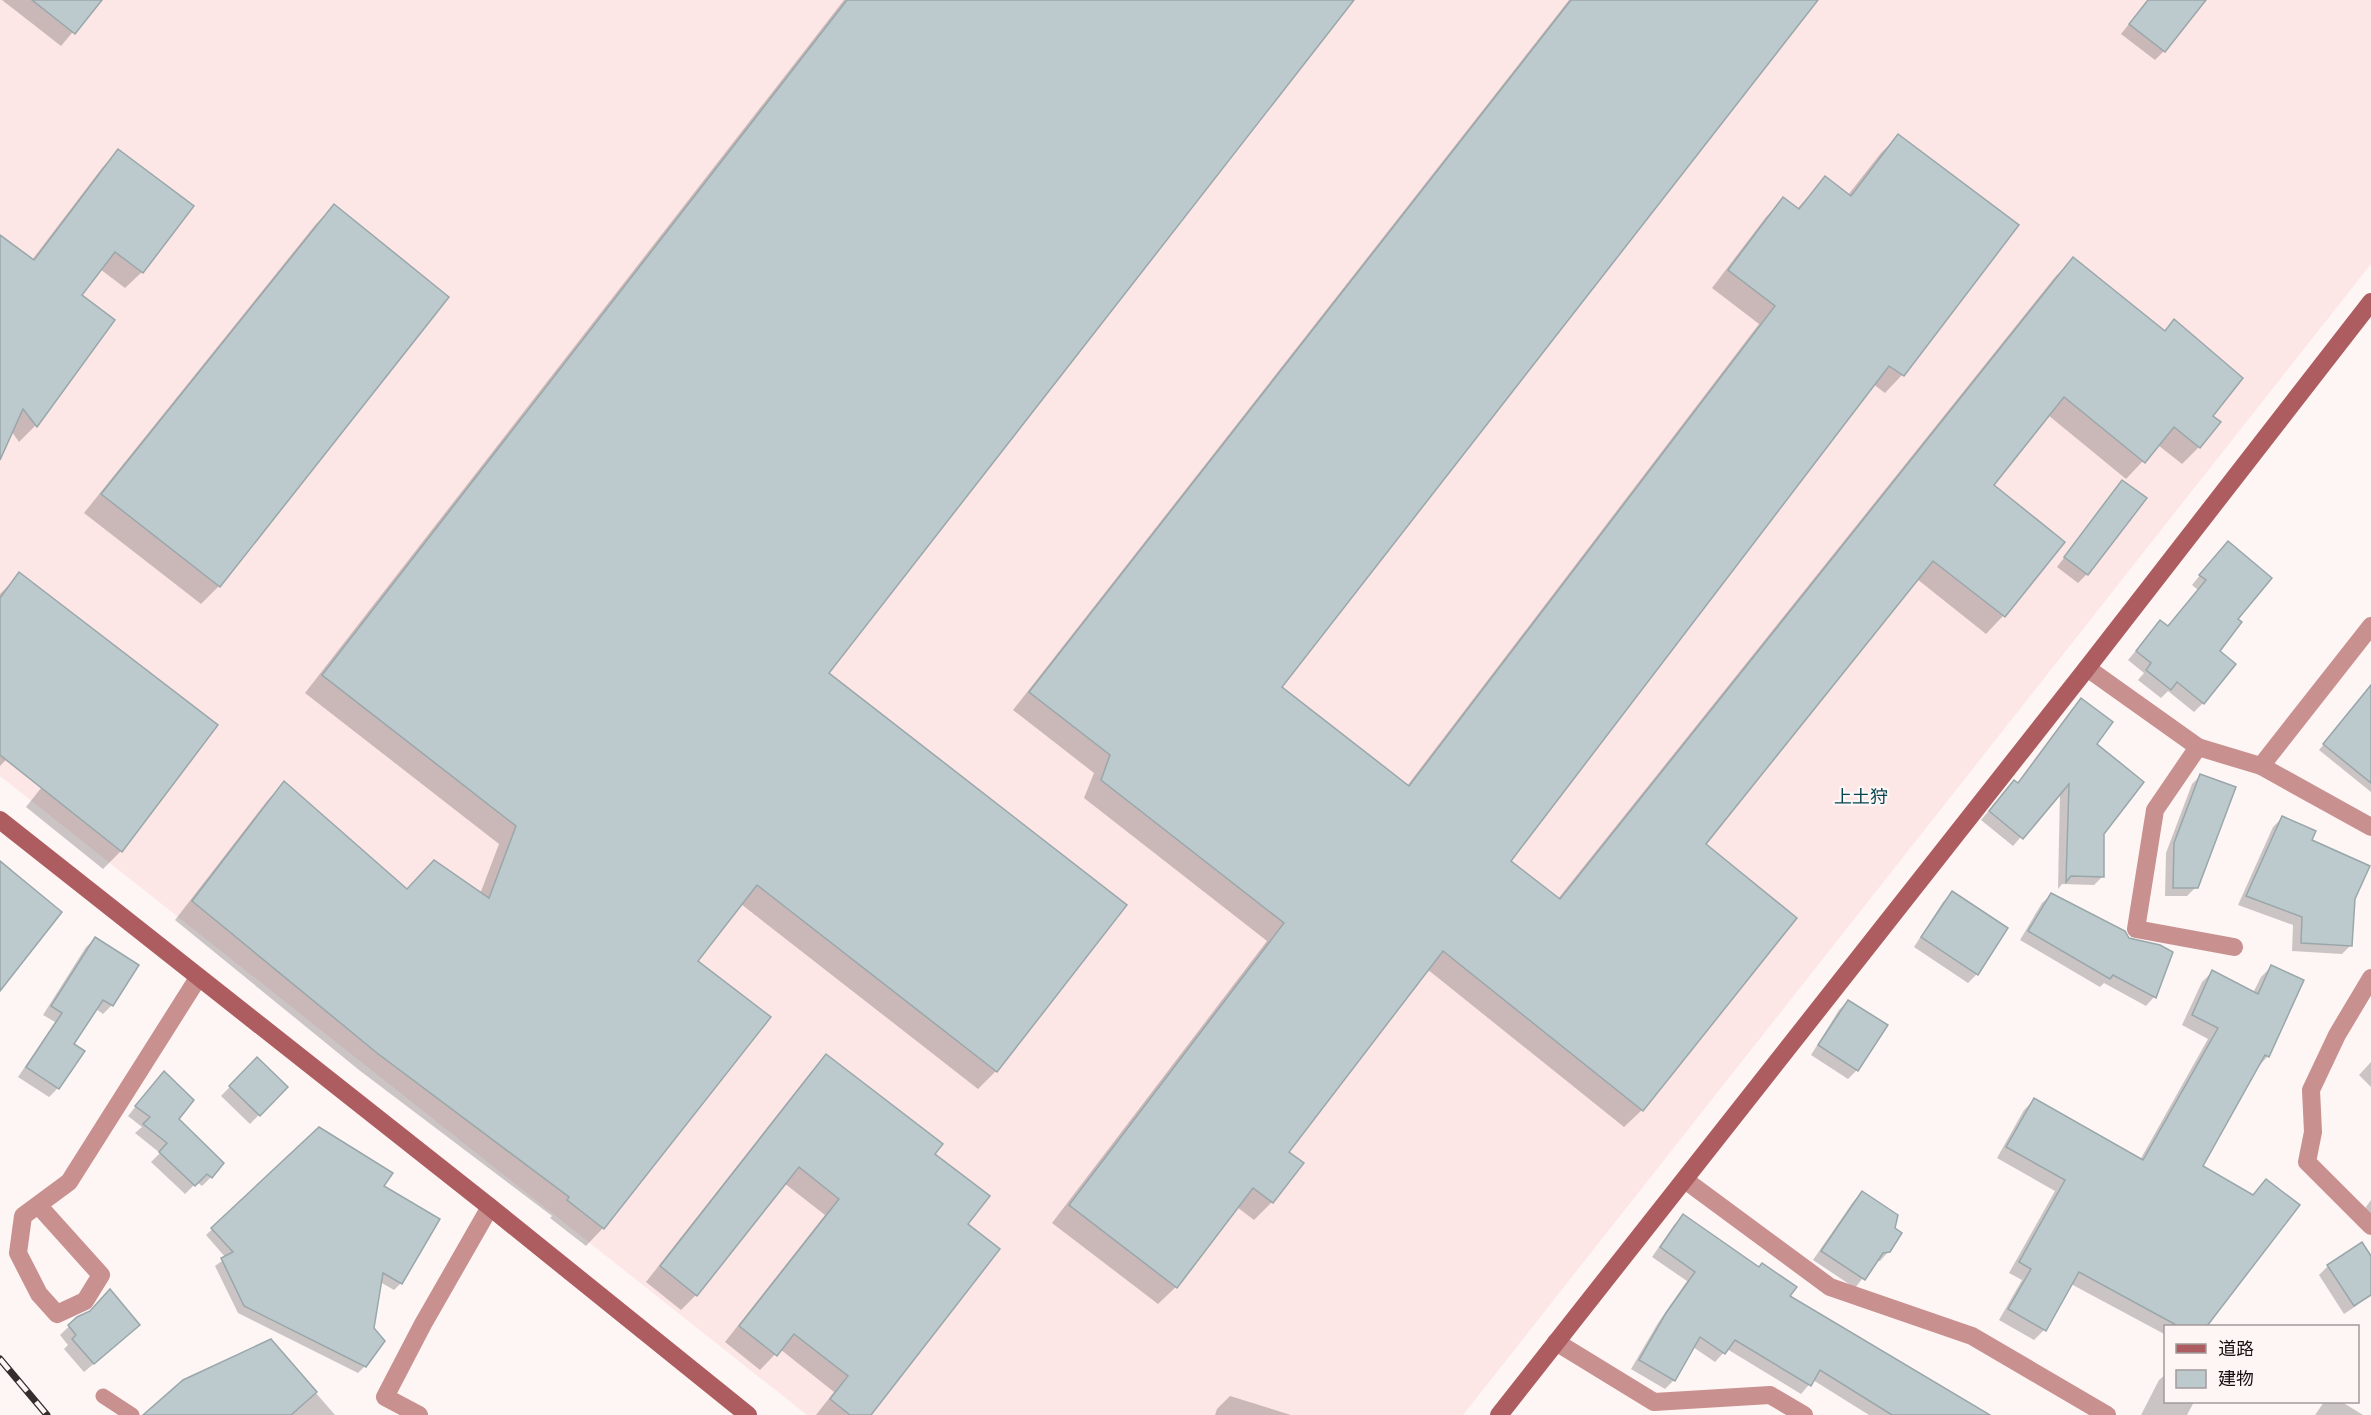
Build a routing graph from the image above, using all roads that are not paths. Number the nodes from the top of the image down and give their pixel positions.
1 (2371, 302) edge
2 (2371, 626) edge
3 (2087, 668) junction
4 (2198, 747) junction
5 (2261, 765) junction
6 (0, 820) edge
7 (2371, 827) edge
8 (2234, 947) dead end
9 (198, 978) junction
10 (2371, 978) edge
11 (1685, 1180) junction
12 (38, 1205) junction
13 (490, 1207) junction
14 (2371, 1226) edge
15 (1556, 1342) junction
16 (103, 1396) dead end
17 (132, 1415) edge
18 (419, 1415) edge
19 (748, 1415) edge
20 (1499, 1415) edge
21 (1804, 1415) edge
22 (2107, 1415) edge

1 - 3 street
2 - 5 street
3 - 4 street
3 - 11 street
4 - 5 street
4 - 8 street
5 - 7 street
6 - 9 street
9 - 12 street
9 - 13 street
10 - 14 street
11 - 15 street
11 - 22 street
12 - 12 street
13 - 18 street
13 - 19 street
15 - 20 street
15 - 21 street
16 - 17 lane

